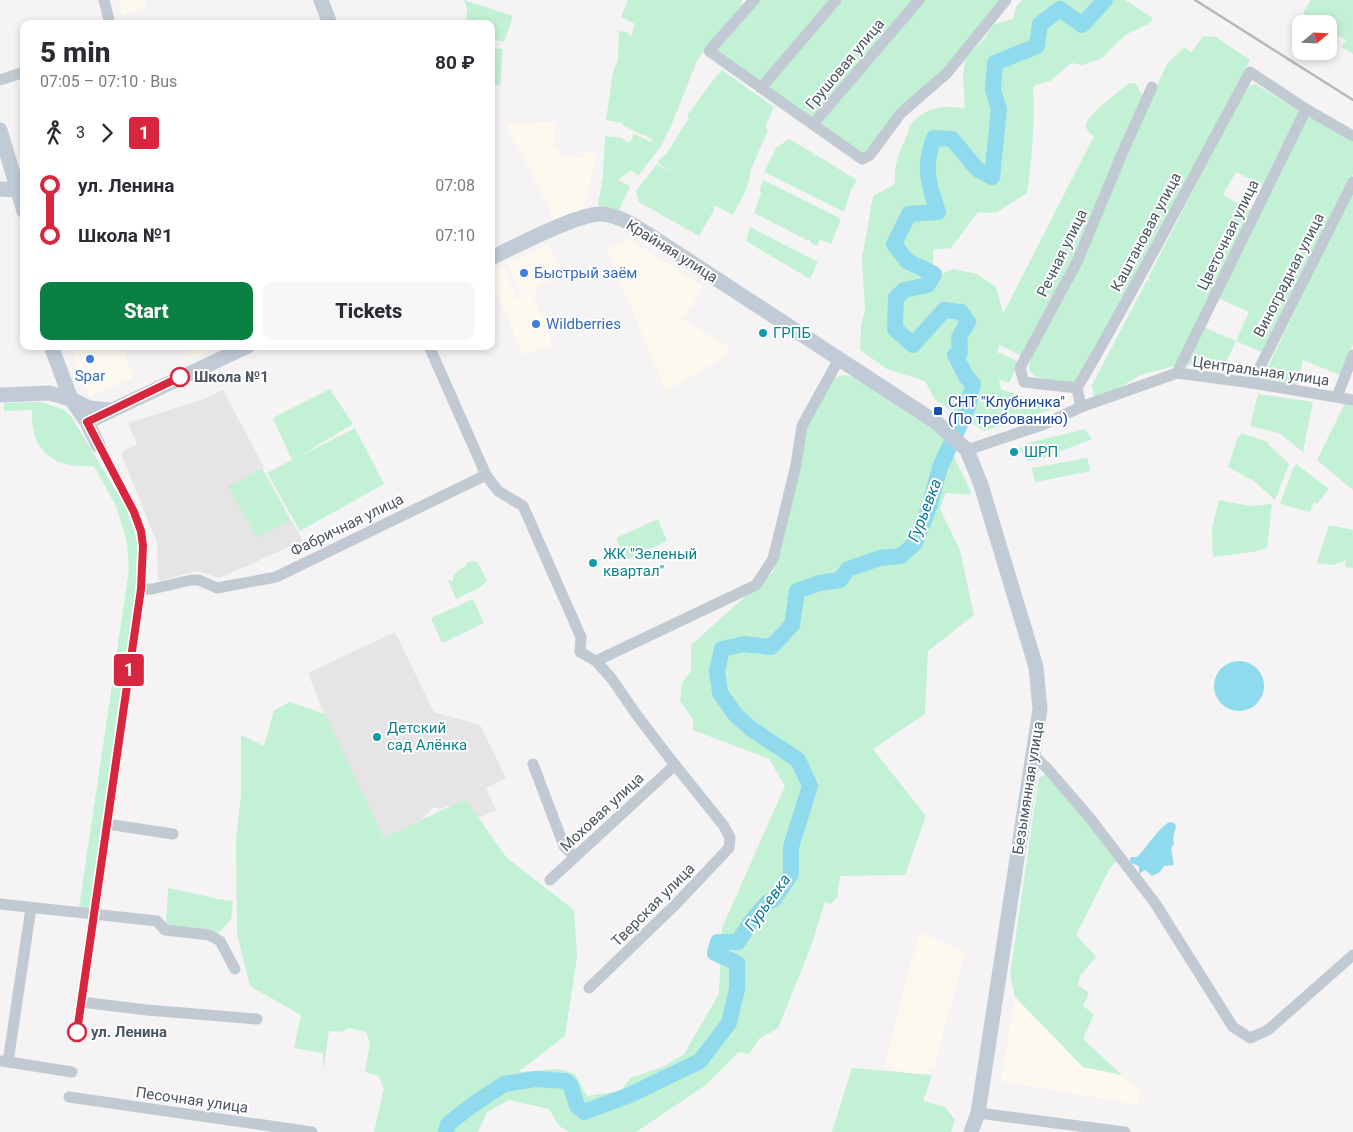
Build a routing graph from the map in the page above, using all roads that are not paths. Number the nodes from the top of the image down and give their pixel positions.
1 (104, 0) edge
2 (321, 0) edge
3 (754, 0) edge
4 (836, 0) edge
5 (919, 0) edge
6 (1006, 0) edge
7 (109, 20) edge
8 (328, 20) edge
9 (20, 73) edge
10 (0, 80) edge
11 (1152, 87) dead end
12 (761, 88) junction
13 (1306, 109) junction
14 (813, 124) junction
15 (0, 130) edge
16 (1353, 136) edge
17 (1353, 182) edge
18 (0, 188) edge
19 (17, 190) junction
20 (20, 199) edge
21 (495, 256) edge
22 (53, 350) edge
23 (239, 350) edge
24 (431, 350) edge
25 (1353, 356) edge
26 (839, 359) junction
27 (1177, 374) junction
28 (1252, 383) junction
29 (1077, 388) junction
30 (0, 394) edge
31 (1337, 397) junction
32 (72, 399) junction
33 (1353, 400) edge
34 (1081, 407) junction
35 (110, 410) junction
36 (87, 422) junction
37 (967, 450) junction
38 (486, 475) junction
39 (141, 589) dead end
40 (596, 661) junction
41 (1033, 756) junction
42 (533, 764) dead end
43 (674, 765) junction
44 (107, 824) dead end
45 (172, 834) dead end
46 (575, 857) junction
47 (550, 880) dead end
48 (0, 904) edge
49 (31, 908) junction
50 (1353, 955) edge
51 (235, 969) dead end
52 (589, 988) dead end
53 (81, 1002) dead end
54 (256, 1019) dead end
55 (4, 1061) edge
56 (72, 1072) dead end
57 (69, 1097) dead end
58 (978, 1113) junction
59 (312, 1132) edge
60 (970, 1132) edge
61 (1125, 1132) edge

1 - 7 street
2 - 8 main road
3 - 12 street
4 - 12 street
5 - 14 street, Грушовая улица
6 - 14 street
9 - 10 street
11 - 29 street, Речная улица
12 - 14 street
13 - 16 street
13 - 27 street, Цветочная улица
13 - 29 street, Каштановая улица
15 - 19 main road
17 - 28 street, Виноградная улица
18 - 19 main road
19 - 20 main road
21 - 26 main road, Крайняя улица
22 - 32 main road
23 - 35 main road
24 - 38 street
25 - 31 street
26 - 37 main road
26 - 40 street
27 - 28 street, Центральная улица
27 - 34 street, Центральная улица
28 - 31 street, Центральная улица
29 - 34 street
30 - 32 main road
31 - 33 street, Центральная улица
32 - 35 main road
32 - 36 main road
34 - 37 street, Центральная улица
35 - 36 main road
35 - 36 main road
37 - 41 main road, Безымянная улица
38 - 39 street, Фабричная улица
38 - 40 street
40 - 43 street
41 - 50 street
41 - 58 main road, Безымянная улица
42 - 46 street
43 - 46 street, Моховая улица
43 - 52 street, Тверская улица
44 - 45 street
46 - 47 street, Моховая улица
48 - 49 street
49 - 51 street
49 - 55 street
53 - 54 street
55 - 56 street
57 - 59 street, Песочная улица
58 - 60 main road, Безымянная улица
58 - 61 street

